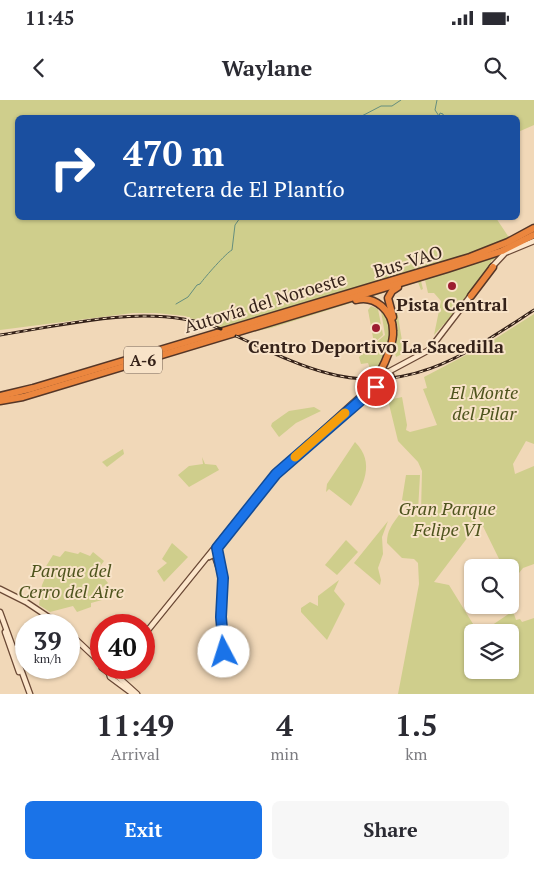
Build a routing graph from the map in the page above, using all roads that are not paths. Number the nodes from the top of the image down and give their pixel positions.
1 (534, 230) edge
2 (534, 241) edge
3 (518, 245) junction
4 (506, 254) junction
5 (491, 255) junction
6 (493, 267) dead end
7 (422, 279) junction
8 (469, 302) junction
9 (334, 306) junction
10 (314, 312) junction
11 (452, 324) junction
12 (244, 330) junction
13 (442, 330) junction
14 (437, 343) junction
15 (163, 349) junction
16 (110, 363) dead end
17 (386, 372) junction
18 (85, 375) junction
19 (378, 384) junction
20 (2, 399) edge
21 (214, 551) junction
22 (0, 590) edge
23 (0, 612) edge
24 (41, 614) edge
25 (0, 618) edge
26 (155, 622) edge
27 (80, 645) edge
28 (90, 655) edge
29 (224, 662) dead end
30 (120, 679) edge
31 (121, 679) edge
32 (29, 694) edge
33 (133, 694) edge
34 (137, 694) edge

1 - 3 highway
1 - 5 highway, Autovía del Noroeste / A-6
1 - 15 highway, Autovía del Noroeste / A-6
1 - 18 highway, Bus-VAO
2 - 3 street
3 - 4 street
4 - 8 street
4 - 8 street
5 - 7 highway
5 - 12 highway, Autovía del Noroeste / A-6
6 - 8 highway
7 - 9 highway
7 - 17 highway
8 - 11 street
8 - 13 street
9 - 10 highway
9 - 17 highway
10 - 12 highway
10 - 20 highway
11 - 13 street
11 - 14 street
12 - 20 highway, Autovía del Noroeste / A-6
13 - 14 street
13 - 17 street
14 - 17 street
15 - 16 highway
15 - 20 highway, Autovía del Noroeste / A-6
17 - 19 street
17 - 19 street
18 - 20 highway
18 - 20 highway, Bus-VAO
19 - 21 street
21 - 26 street
21 - 29 street
22 - 24 street
23 - 32 street
25 - 32 street
27 - 28 street
30 - 33 street
31 - 34 street

